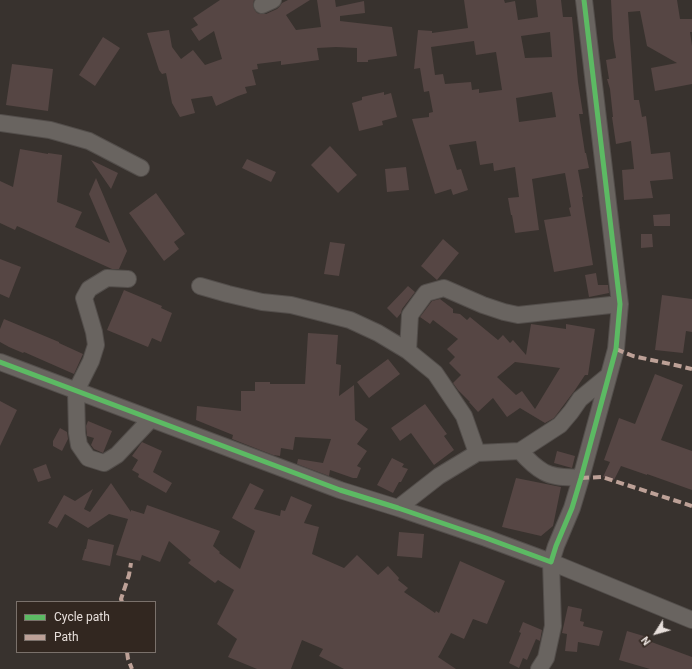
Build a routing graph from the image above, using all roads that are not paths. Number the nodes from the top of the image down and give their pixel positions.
1 (584, 0) edge
2 (0, 122) edge
3 (141, 168) dead end
4 (128, 279) dead end
5 (200, 286) dead end
6 (620, 304) junction
7 (408, 351) junction
8 (0, 362) edge
9 (608, 376) junction
10 (76, 391) junction
11 (151, 419) junction
12 (520, 451) junction
13 (476, 453) junction
14 (581, 478) junction
15 (398, 508) junction
16 (551, 562) junction
17 (692, 620) edge
18 (539, 669) edge

1 - 6 street
2 - 3 street
4 - 10 street
5 - 7 street
6 - 7 street
6 - 9 street
7 - 13 street
8 - 10 street
9 - 12 street
9 - 14 street
10 - 11 street
10 - 11 street
11 - 15 street
12 - 13 street
12 - 14 street
13 - 15 street
14 - 16 street
15 - 16 street
16 - 17 street
16 - 18 street

